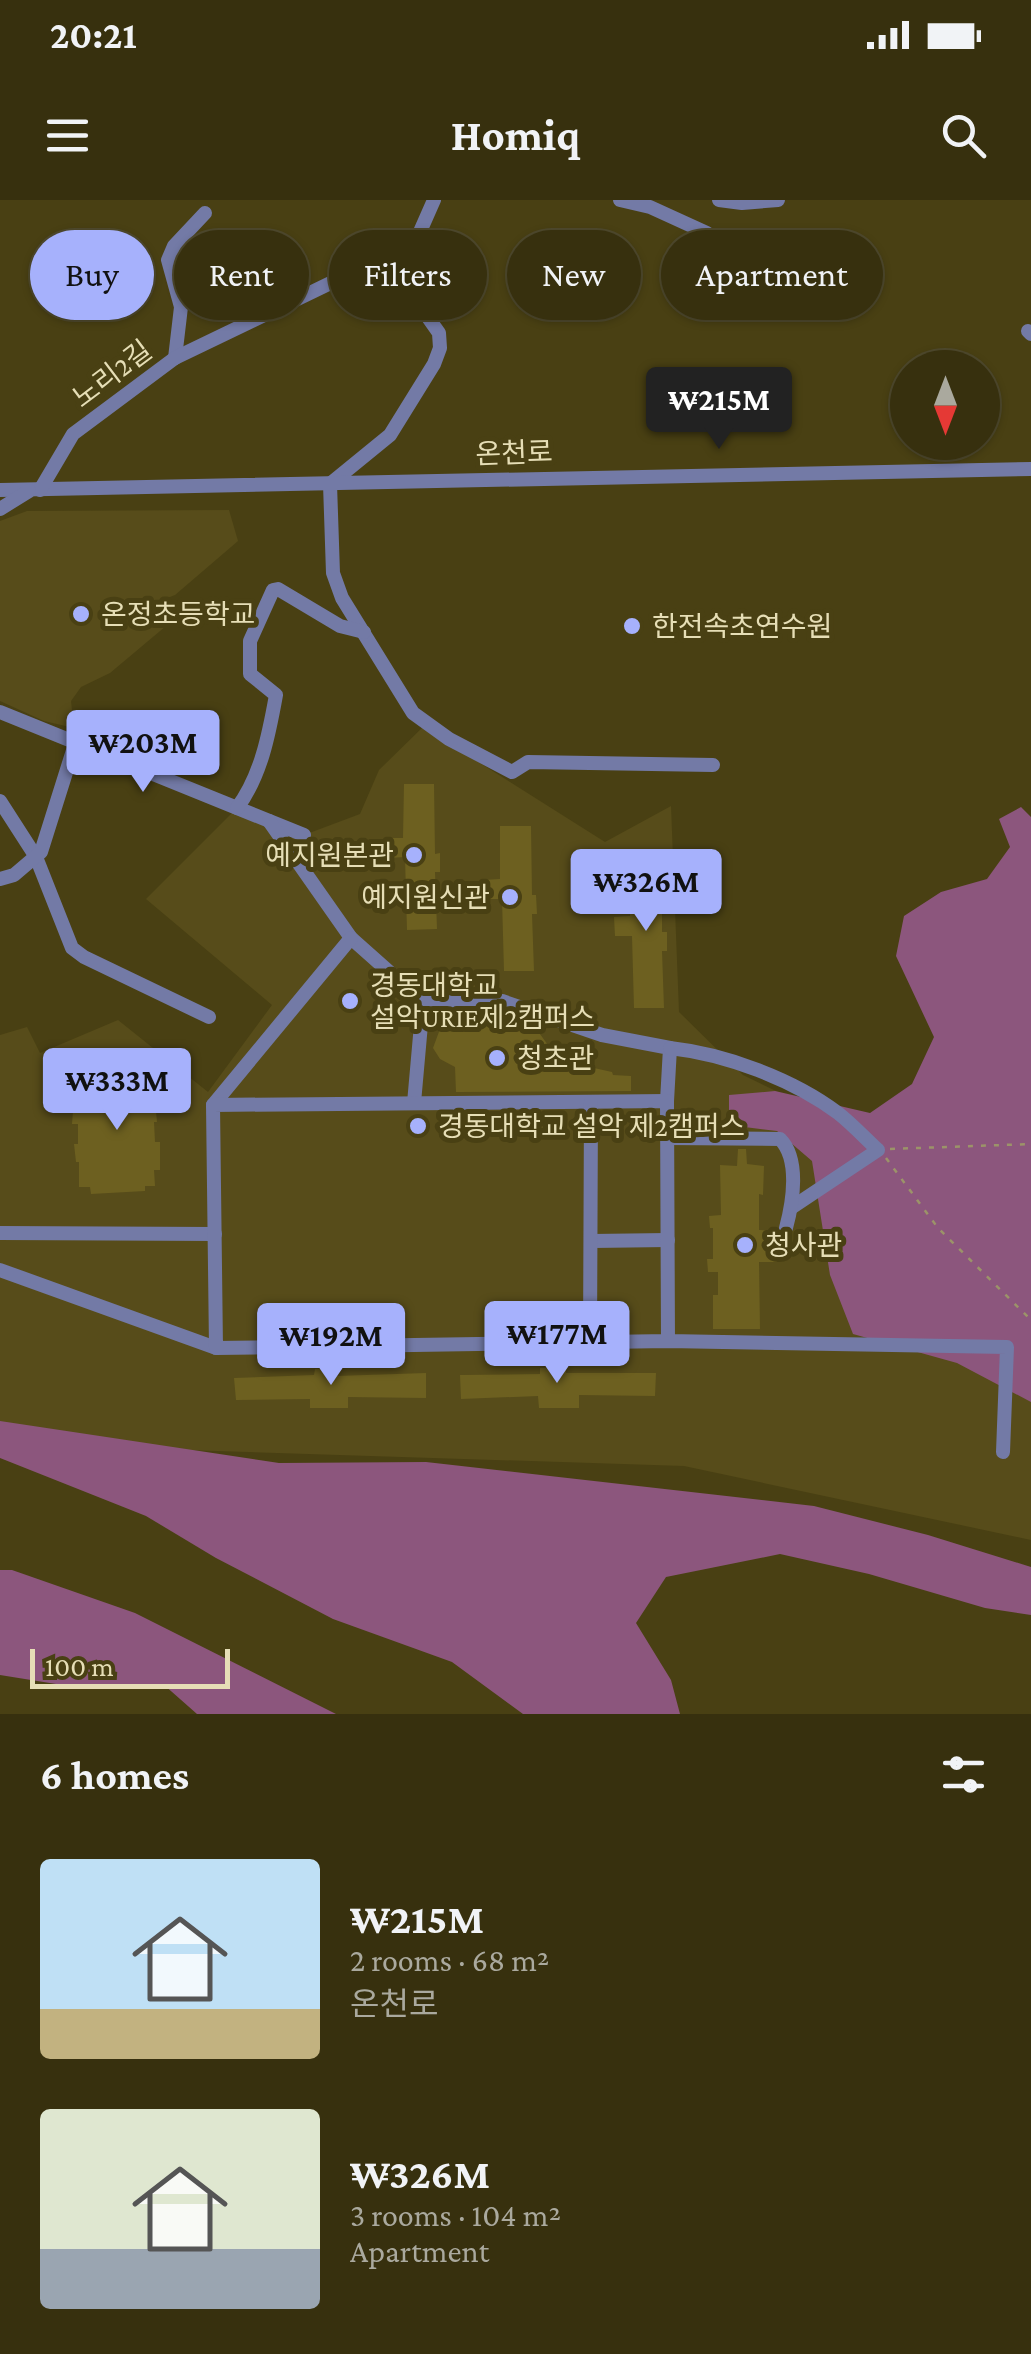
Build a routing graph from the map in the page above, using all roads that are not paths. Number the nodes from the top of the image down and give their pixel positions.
1 (434, 200) edge
2 (719, 200) edge
3 (778, 200) edge
4 (631, 201) edge
5 (205, 213) dead end
6 (700, 230) edge
7 (430, 320) edge
8 (175, 358) junction
9 (1031, 469) edge
10 (330, 484) junction
11 (0, 490) edge
12 (36, 490) junction
13 (0, 509) edge
14 (364, 632) junction
15 (0, 712) edge
16 (75, 744) junction
17 (713, 766) dead end
18 (0, 801) edge
19 (237, 808) junction
20 (269, 820) junction
21 (304, 834) dead end
22 (36, 856) junction
23 (0, 878) edge
24 (351, 938) junction
25 (422, 1002) junction
26 (209, 1017) dead end
27 (670, 1048) junction
28 (667, 1101) junction
29 (591, 1102) junction
30 (414, 1103) junction
31 (213, 1105) junction
32 (668, 1138) junction
33 (791, 1208) junction
34 (786, 1228) dead end
35 (7, 1234) edge
36 (214, 1234) junction
37 (592, 1240) junction
38 (668, 1240) junction
39 (0, 1246) edge
40 (0, 1270) edge
41 (668, 1341) junction
42 (590, 1343) junction
43 (216, 1348) junction
44 (1003, 1452) dead end

1 - 8 street, 노리2길
2 - 3 street
4 - 6 street
5 - 8 street
7 - 10 street
8 - 12 street, 노리2길
9 - 10 street, 온천로
10 - 12 street, 온천로
10 - 14 street
11 - 12 street, 온천로
12 - 13 street
14 - 17 street
14 - 19 street
15 - 16 street
16 - 19 street
16 - 22 street
18 - 22 street
19 - 20 street
20 - 21 street
20 - 24 street
22 - 23 street
22 - 26 street
24 - 25 street
24 - 31 street
25 - 27 street
25 - 30 street
27 - 28 street
27 - 33 street
28 - 29 street
28 - 32 street
29 - 30 street
29 - 37 street
30 - 31 street
31 - 36 street
32 - 33 street
32 - 38 street
33 - 34 street
35 - 36 street
35 - 39 street
36 - 43 street
37 - 38 street
37 - 42 street
38 - 41 street
40 - 43 street
41 - 42 street
41 - 44 street
42 - 43 street

